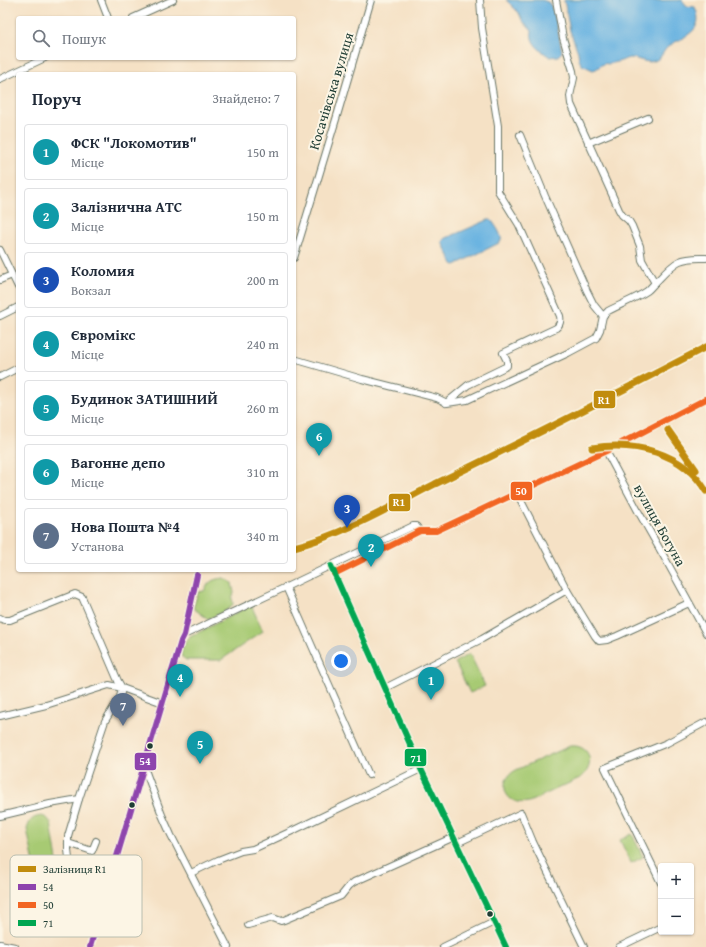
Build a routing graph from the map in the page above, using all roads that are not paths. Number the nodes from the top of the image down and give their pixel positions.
1 (101, 0) edge
2 (174, 0) edge
3 (371, 0) edge
4 (480, 0) edge
5 (556, 0) edge
6 (107, 16) edge
7 (138, 16) edge
8 (41, 60) edge
9 (0, 79) edge
10 (648, 118) dead end
11 (520, 135) dead end
12 (588, 143) junction
13 (0, 250) edge
14 (296, 251) edge
15 (706, 258) edge
16 (12, 275) junction
17 (0, 280) edge
18 (655, 283) junction
19 (16, 284) edge
20 (16, 308) edge
21 (0, 316) edge
22 (603, 316) junction
23 (296, 360) edge
24 (16, 369) edge
25 (0, 377) edge
26 (706, 399) edge
27 (446, 403) junction
28 (606, 451) junction
29 (517, 493) junction
30 (420, 531) junction
31 (331, 566) junction
32 (334, 574) junction
33 (197, 575) dead end
34 (286, 587) junction
35 (567, 590) junction
36 (689, 603) junction
37 (0, 618) edge
38 (706, 633) edge
39 (184, 635) junction
40 (122, 688) junction
41 (385, 688) junction
42 (163, 703) junction
43 (0, 716) edge
44 (706, 722) edge
45 (144, 767) junction
46 (421, 769) junction
47 (369, 775) dead end
48 (151, 785) junction
49 (138, 786) junction
50 (79, 799) junction
51 (0, 816) edge
52 (455, 840) junction
53 (96, 841) dead end
54 (68, 843) junction
55 (69, 855) edge
56 (117, 855) edge
57 (191, 873) junction
58 (658, 877) edge
59 (494, 922) junction
60 (248, 925) dead end
61 (658, 928) edge
62 (93, 937) edge
63 (634, 940) junction
64 (0, 944) edge
65 (15, 947) edge
66 (90, 947) edge
67 (228, 947) edge
68 (442, 947) edge
69 (506, 947) edge
70 (584, 947) edge
71 (619, 947) edge
72 (637, 947) edge

1 - 6 street
2 - 7 street
3 - 14 street, Косачівська вулиця
4 - 27 street
5 - 12 street
8 - 9 street
10 - 12 street
11 - 22 street
12 - 18 street
13 - 16 street
15 - 18 street
16 - 17 street
16 - 19 street
18 - 22 street
20 - 21 street
22 - 27 street
23 - 27 street
24 - 25 street
26 - 28 street
28 - 29 street
28 - 36 street, вулиця Богуна
29 - 30 street
29 - 35 street
30 - 31 street
30 - 32 street
31 - 32 street
31 - 34 street
32 - 41 street
33 - 39 street
34 - 39 street
34 - 47 street
35 - 36 street
35 - 41 street
36 - 38 street, вулиця Богуна
37 - 40 street
39 - 42 street
40 - 42 street
40 - 43 street
40 - 50 street
41 - 46 street
42 - 45 street
44 - 58 street
45 - 48 street
45 - 49 street
46 - 52 street
46 - 57 street
48 - 49 street
48 - 57 street
49 - 56 street
50 - 51 street
50 - 54 street
52 - 59 street
52 - 60 street
52 - 70 street
53 - 54 street
54 - 55 street
57 - 67 street
59 - 68 street
59 - 69 street
61 - 63 street
62 - 66 street
63 - 71 street
63 - 72 street
64 - 65 street

